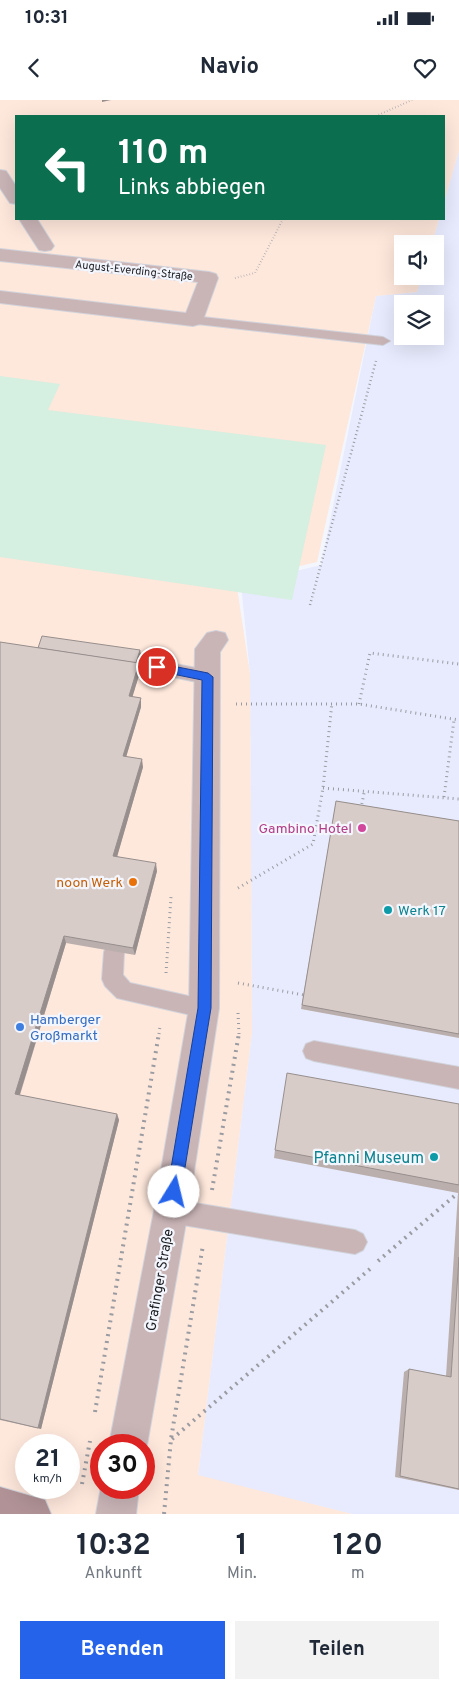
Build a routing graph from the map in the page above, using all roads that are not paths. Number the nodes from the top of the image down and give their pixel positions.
1 (0, 175) edge
2 (15, 198) edge
3 (29, 220) edge
4 (45, 246) dead end
5 (0, 255) edge
6 (0, 297) edge
7 (194, 320) junction
8 (383, 341) road end
9 (216, 640) dead end
10 (138, 664) edge
11 (208, 677) junction
12 (114, 952) edge
13 (204, 1008) junction
14 (314, 1051) dead end
15 (459, 1078) edge
16 (171, 1211) junction
17 (355, 1242) dead end
18 (130, 1434) edge
19 (118, 1499) edge
20 (0, 1506) edge
21 (32, 1514) edge
22 (116, 1514) edge

1 - 2 street
3 - 4 street
5 - 7 street, August-Everding-Straße
6 - 7 street
7 - 8 lane
9 - 11 street, Grafinger Straße
10 - 11 lane
11 - 13 street, Grafinger Straße
12 - 13 lane
13 - 16 street, Grafinger Straße
14 - 15 lane
16 - 17 lane
16 - 18 street, Grafinger Straße
19 - 22 street
20 - 21 street

